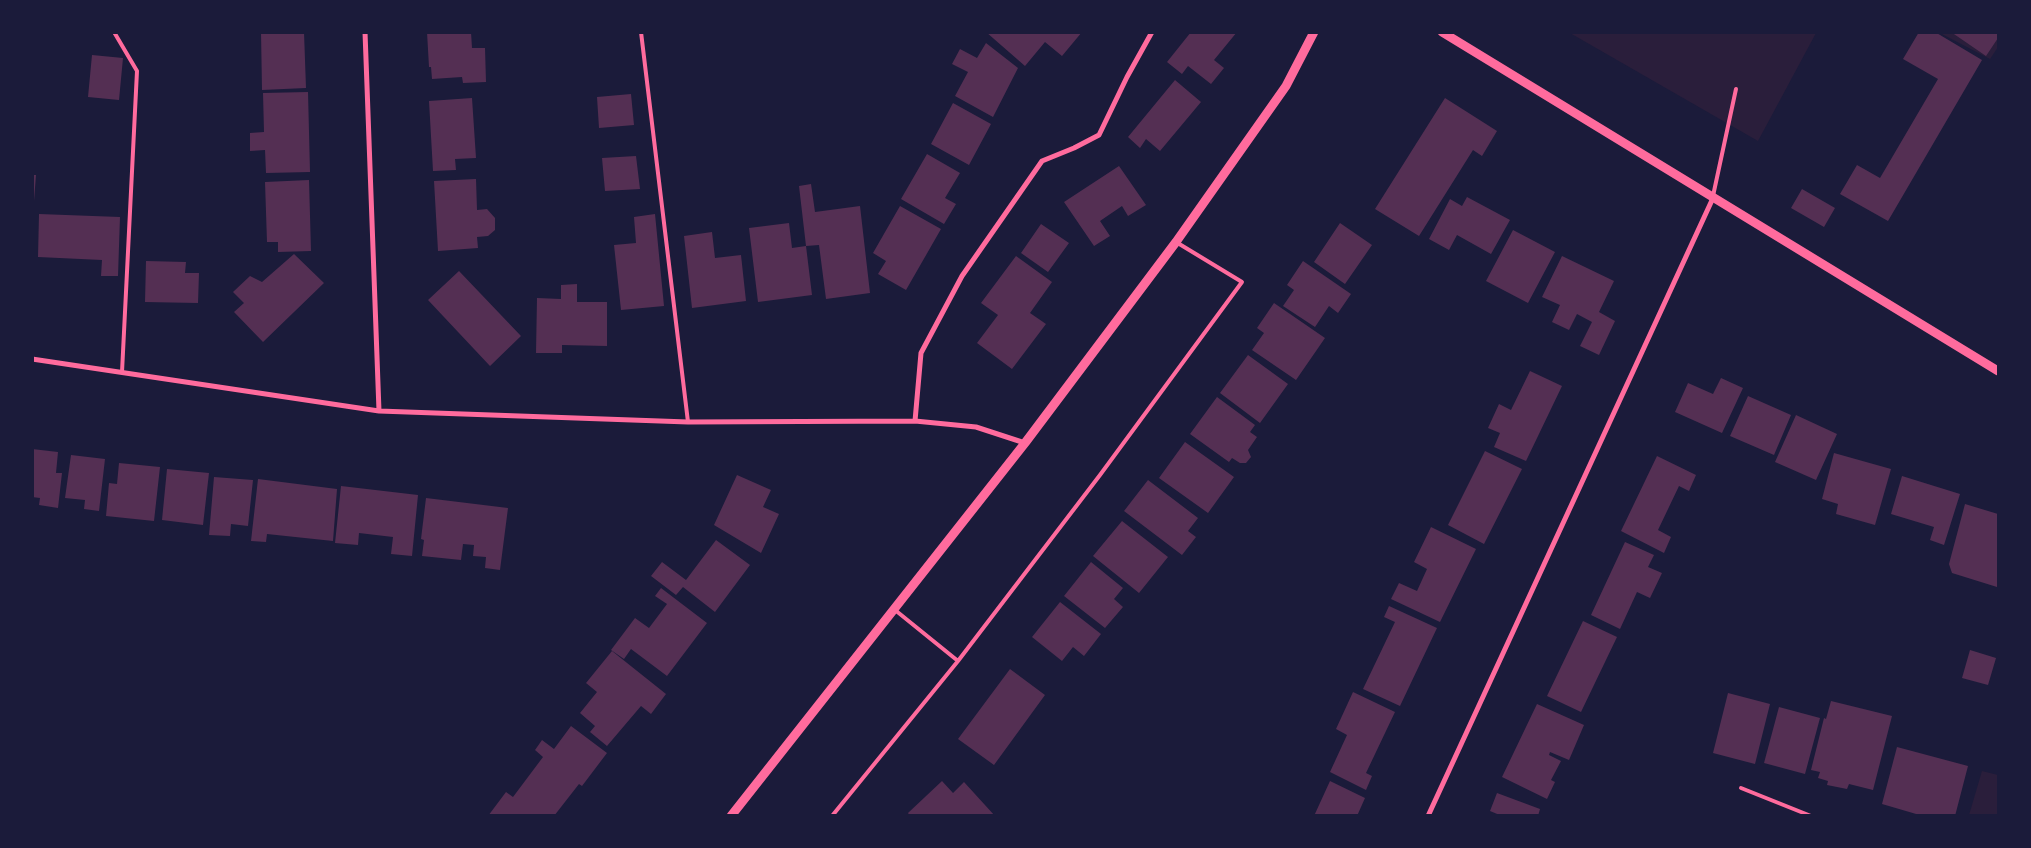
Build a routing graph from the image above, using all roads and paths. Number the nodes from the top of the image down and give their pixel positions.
1 (114, 32) edge
2 (365, 32) edge
3 (641, 32) edge
4 (1152, 32) edge
5 (1314, 32) edge
6 (1442, 32) edge
7 (1736, 89) dead end
8 (1712, 198) junction
9 (1176, 242) junction
10 (32, 359) edge
11 (1998, 370) edge
12 (122, 372) junction
13 (379, 411) junction
14 (915, 421) junction
15 (688, 422) junction
16 (1025, 443) junction
17 (895, 610) junction
18 (958, 661) junction
19 (1741, 788) dead end
20 (731, 816) edge
21 (832, 816) edge
22 (1428, 816) edge
23 (1811, 816) edge

1 - 12 lane
2 - 13 street
3 - 15 lane
4 - 14 street
5 - 9 street
6 - 8 street
7 - 8 lane
8 - 11 street
8 - 22 street
9 - 16 street
9 - 18 lane
10 - 12 street
12 - 13 street
13 - 15 street
14 - 15 street
14 - 16 street
16 - 17 street
17 - 18 lane
17 - 20 street
18 - 21 lane
19 - 23 lane

